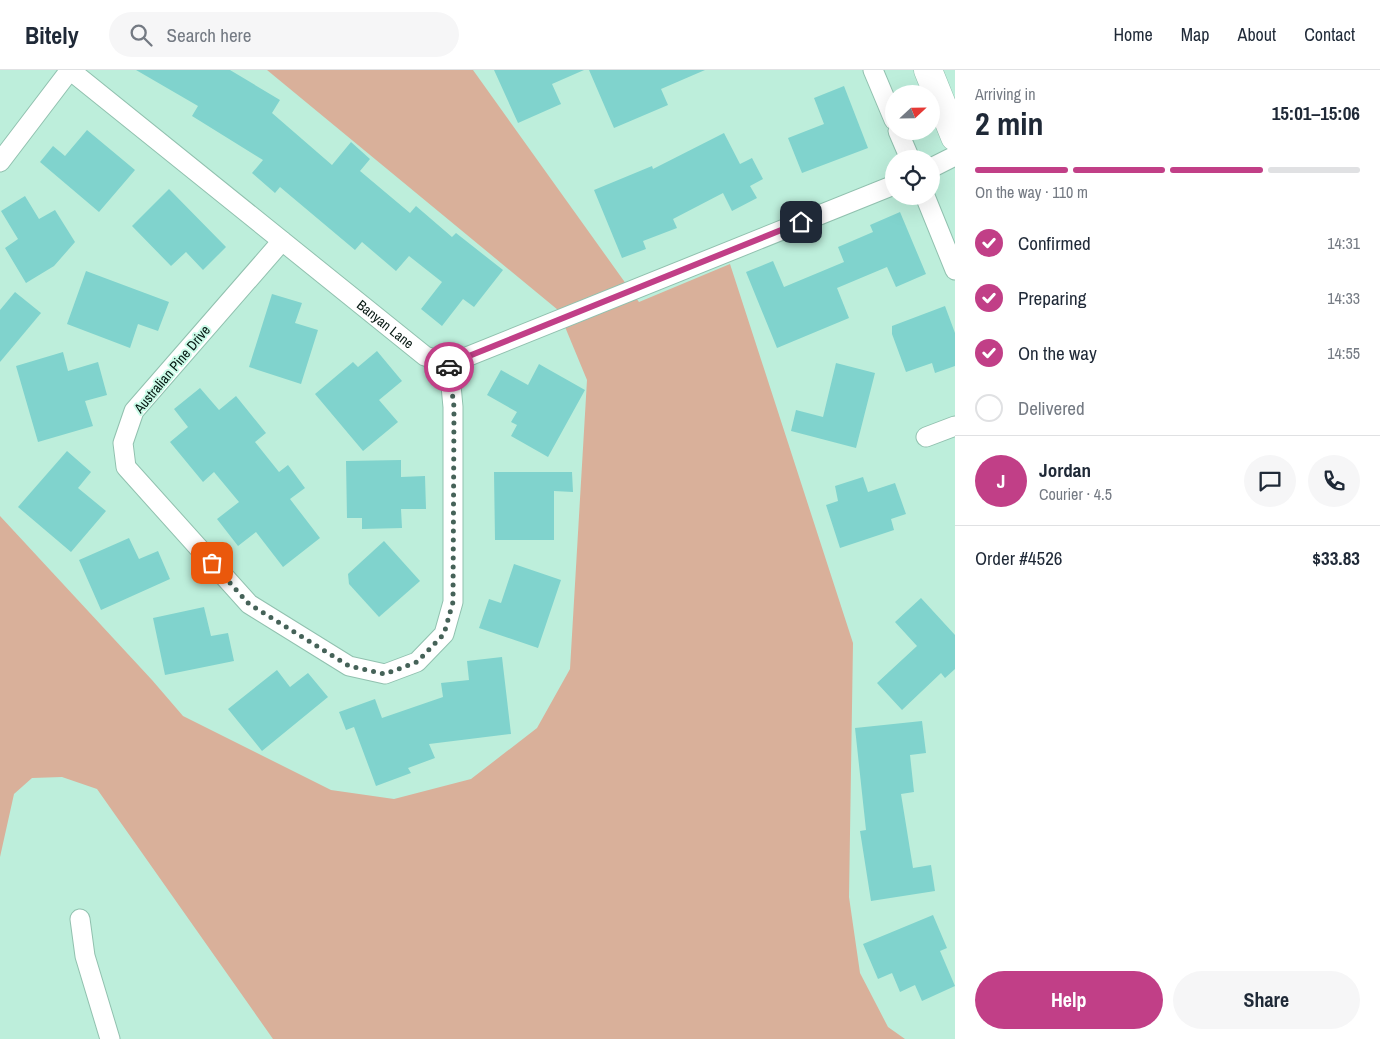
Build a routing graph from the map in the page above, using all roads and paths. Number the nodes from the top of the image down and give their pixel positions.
1 (70, 70) edge
2 (872, 70) edge
3 (928, 70) edge
4 (885, 100) edge
5 (955, 137) edge
6 (955, 156) edge
7 (0, 162) edge
8 (940, 164) edge
9 (885, 189) edge
10 (929, 205) edge
11 (282, 241) junction
12 (955, 270) edge
13 (449, 364) junction
14 (955, 426) edge
15 (926, 437) dead end
16 (80, 919) dead end
17 (110, 1039) edge

1 - 7 street
1 - 11 street, Banyan Lane
2 - 4 street
3 - 5 highway
6 - 8 street
9 - 13 street
10 - 12 street
11 - 13 street, Banyan Lane
11 - 13 street, Australian Pine Drive
14 - 15 street
16 - 17 street

